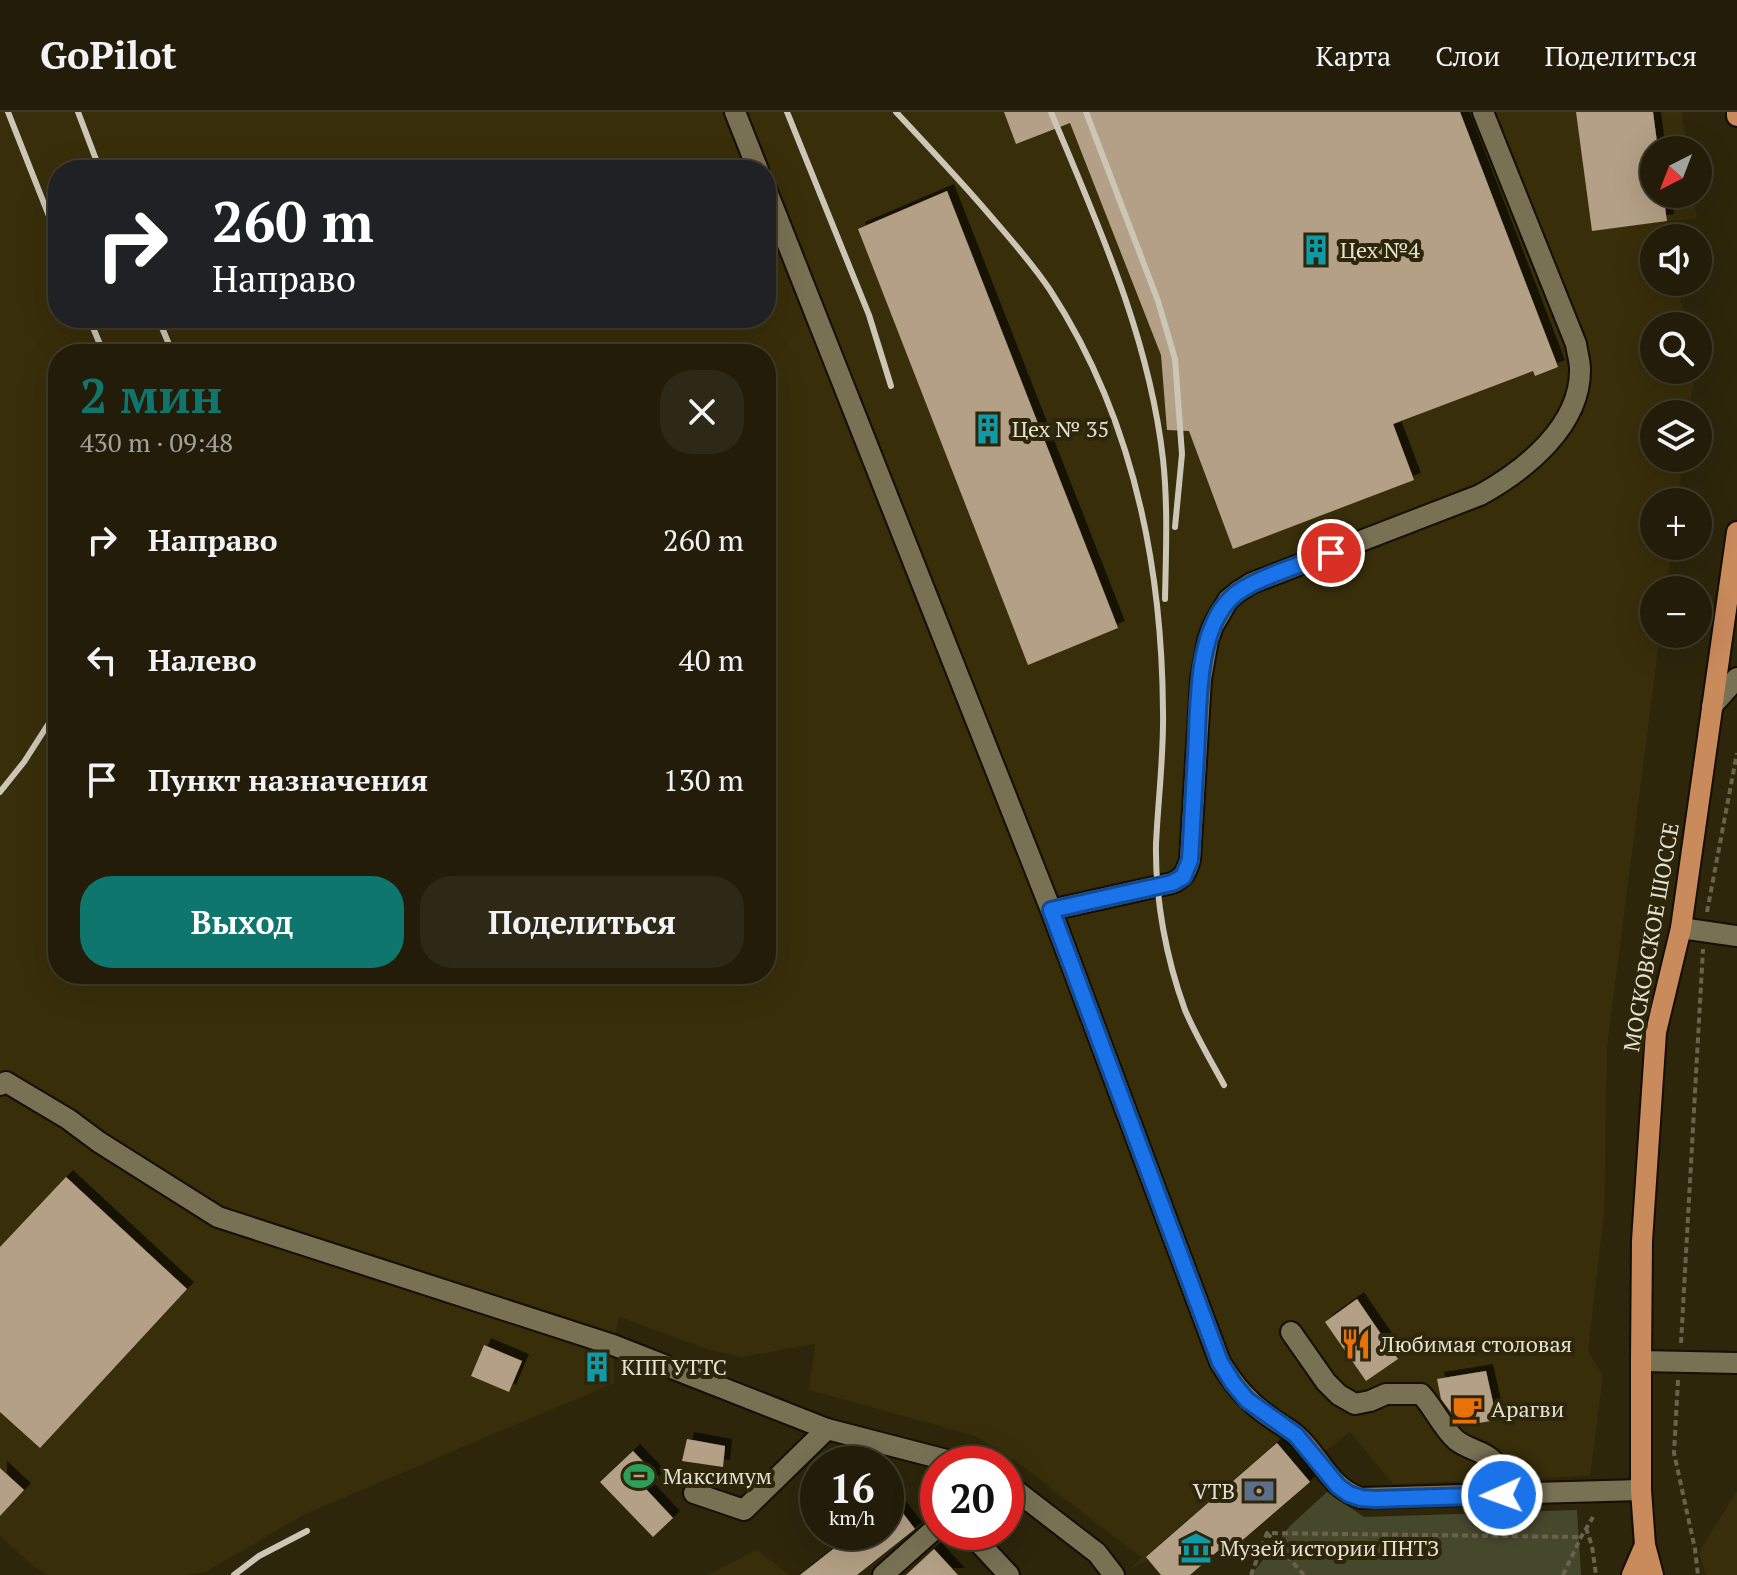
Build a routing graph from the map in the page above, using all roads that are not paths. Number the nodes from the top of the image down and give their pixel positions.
1 (735, 112) edge
2 (1483, 112) edge
3 (754, 160) edge
4 (776, 214) edge
5 (1737, 532) edge
6 (1733, 584) edge
7 (1737, 678) edge
8 (1712, 706) junction
9 (1051, 910) junction
10 (1681, 928) junction
11 (1737, 936) edge
12 (0, 1085) edge
13 (1291, 1332) dead end
14 (1641, 1361) junction
15 (1737, 1363) edge
16 (827, 1429) junction
17 (920, 1453) edge
18 (1641, 1490) junction
19 (694, 1493) dead end
20 (1502, 1495) junction
21 (1024, 1497) edge
22 (920, 1542) edge
23 (1645, 1545) junction
24 (986, 1550) edge
25 (883, 1575) edge
26 (1009, 1575) edge
27 (1114, 1575) edge
28 (1634, 1575) edge
29 (1653, 1575) edge

1 - 3 street
2 - 9 street
4 - 9 street
5 - 6 main road, МОСКОВСКОЕ ШОССЕ
6 - 8 main road, МОСКОВСКОЕ ШОССЕ
7 - 8 street
8 - 10 main road, МОСКОВСКОЕ ШОССЕ
9 - 20 street
10 - 11 street
10 - 14 main road, МОСКОВСКОЕ ШОССЕ
12 - 16 street
13 - 20 street
14 - 15 street
14 - 18 main road, МОСКОВСКОЕ ШОССЕ
16 - 17 street
16 - 19 street
18 - 20 street
18 - 23 main road, МОСКОВСКОЕ ШОССЕ
21 - 27 street
22 - 25 street
23 - 28 main road
23 - 29 main road
24 - 26 street

